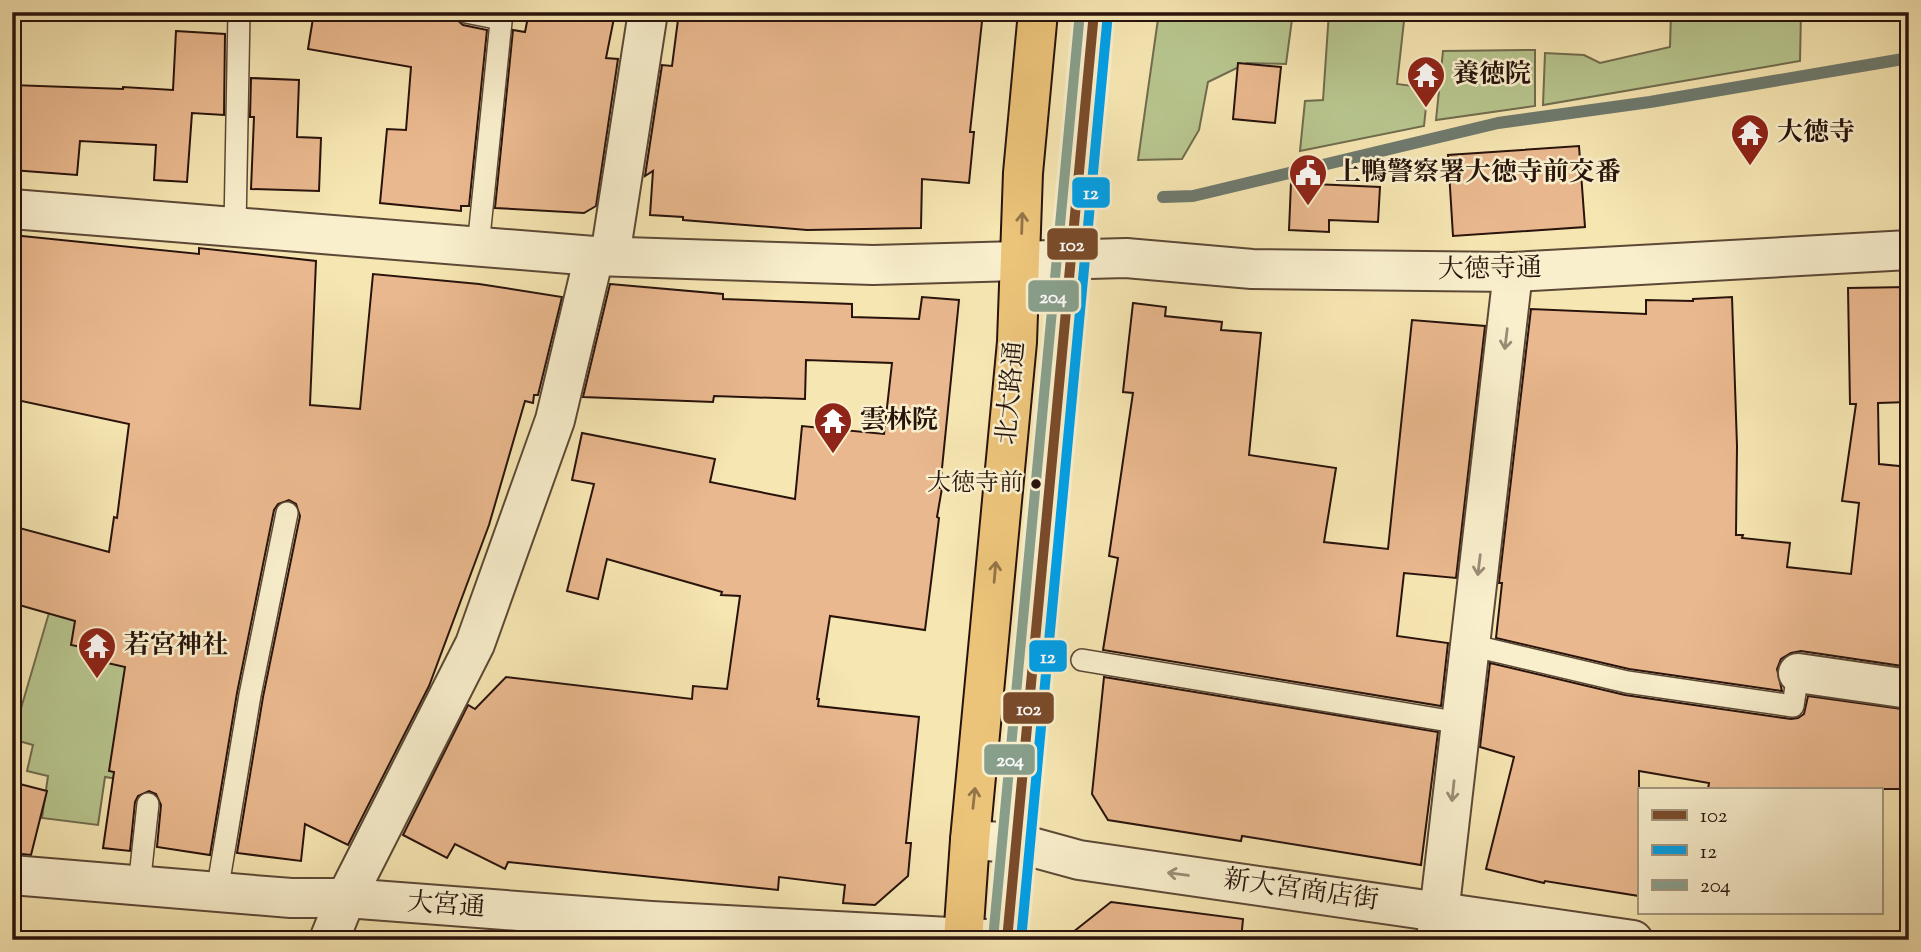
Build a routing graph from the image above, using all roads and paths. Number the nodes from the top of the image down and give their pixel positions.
1 (239, 12) edge
2 (466, 12) edge
3 (648, 12) edge
4 (1038, 12) edge
5 (1094, 12) edge
6 (502, 16) edge
7 (12, 209) edge
8 (235, 227) junction
9 (478, 247) junction
10 (1909, 250) edge
11 (602, 256) junction
12 (1071, 260) junction
13 (1020, 261) junction
14 (1513, 272) junction
15 (287, 513) dead end
16 (1470, 645) junction
17 (1082, 660) dead end
18 (1798, 673) joint
19 (1909, 689) edge
20 (1461, 723) junction
21 (148, 804) dead end
22 (970, 840) junction
23 (1017, 844) junction
24 (12, 875) edge
25 (139, 886) junction
26 (217, 891) junction
27 (346, 898) junction
28 (1438, 925) edge
29 (650, 930) edge
30 (963, 939) edge
31 (329, 940) edge
32 (1007, 940) edge
33 (1633, 940) edge

1 - 8 lane
2 - 6 lane
3 - 11 street
13 -> 4 main road, 北大路通
5 - 12 main road, 北大路通
6 - 9 lane
7 - 8 street, 大徳寺通
8 - 9 street, 大徳寺通
9 - 11 street, 大徳寺通
10 - 14 street, 大徳寺通
11 - 13 street, 大徳寺通
11 - 27 street
12 - 13 street, 大徳寺通
12 - 14 street, 大徳寺通
12 - 23 main road, 北大路通
22 -> 13 main road, 北大路通
14 -> 16 street
15 - 26 lane
16 - 18 lane
16 - 20 street
17 - 20 lane
18 - 19 street
20 -> 28 street
21 - 25 lane
22 - 23 street, 新大宮商店街
22 - 30 main road, 北大路通
28 -> 23 street, 新大宮商店街
23 - 32 main road, 北大路通
24 - 25 street, 大宮通
25 - 26 street, 大宮通
26 - 27 street, 大宮通
27 - 29 street, 大宮通
27 - 31 street
28 - 33 street, 新大宮商店街
29 - 30 street, 大宮通
30 - 32 street, 大宮通

